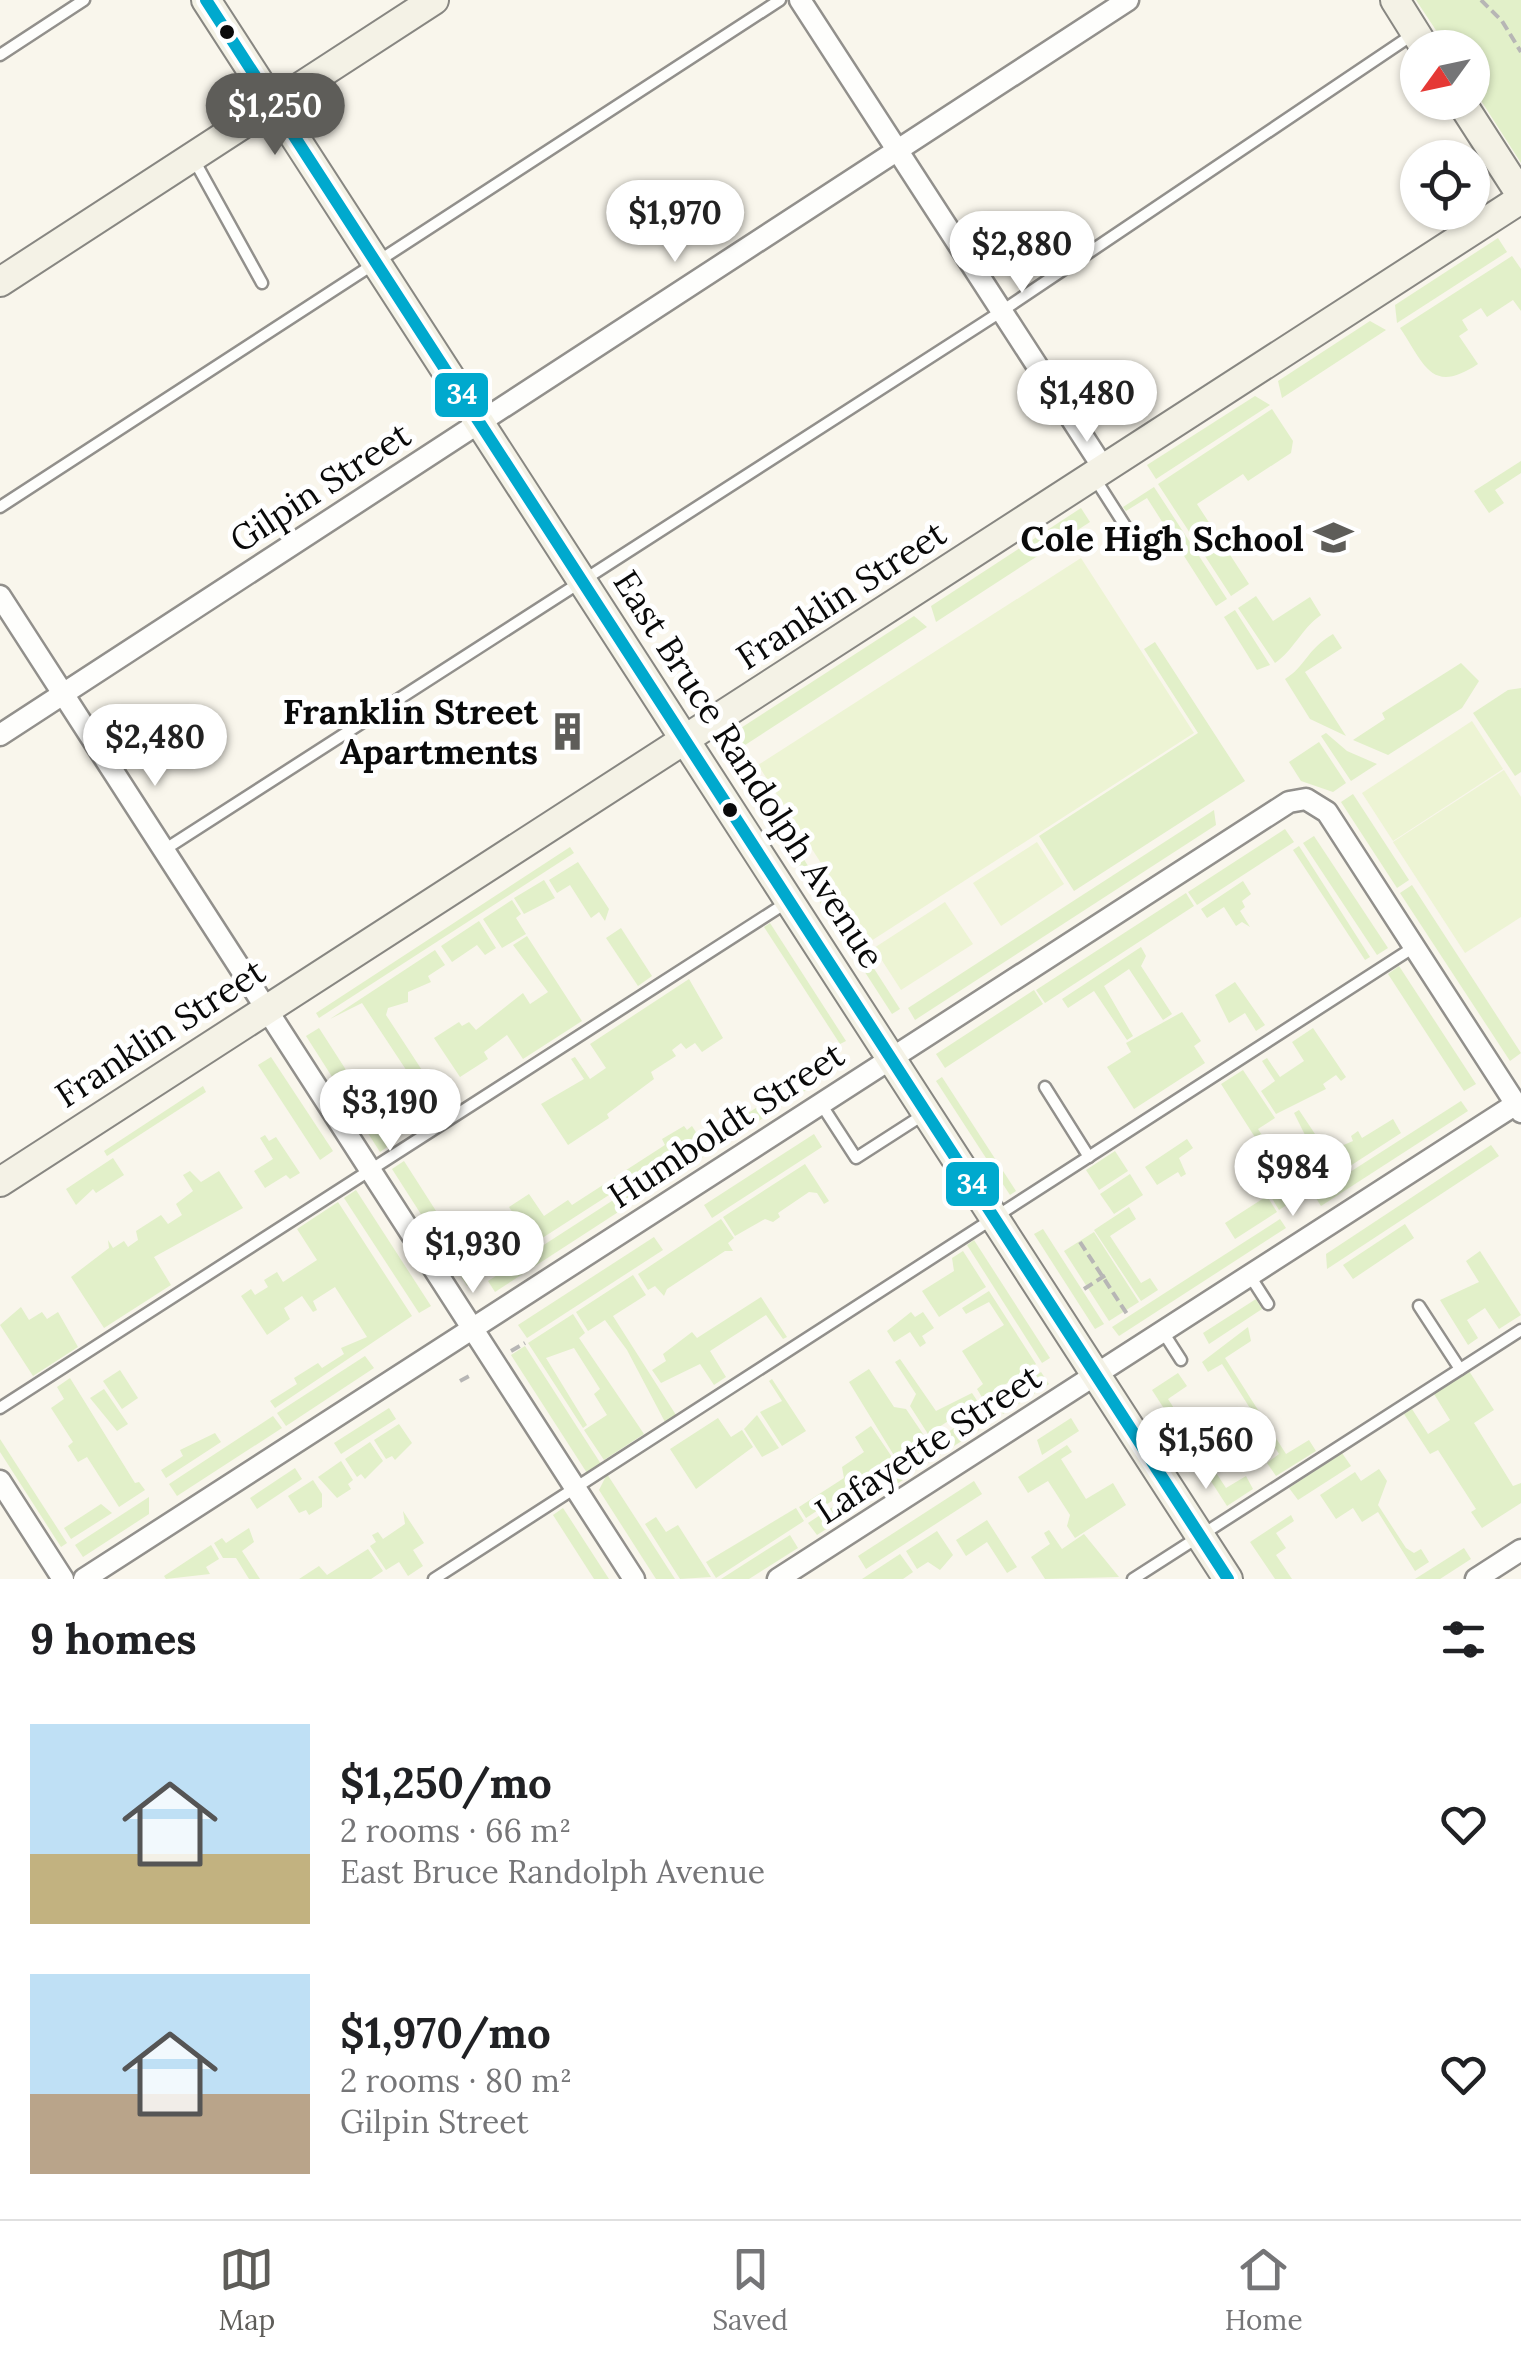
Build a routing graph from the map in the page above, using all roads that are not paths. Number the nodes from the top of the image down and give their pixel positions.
1 (84, 0) edge
2 (206, 0) edge
3 (434, 0) edge
4 (780, 0) edge
5 (800, 0) edge
6 (1128, 0) edge
7 (1395, 0) edge
8 (1414, 30) edge
9 (1400, 53) edge
10 (0, 55) edge
11 (274, 104) junction
12 (1472, 120) edge
13 (897, 150) junction
14 (193, 157) junction
15 (1521, 197) edge
16 (377, 261) junction
17 (0, 282) edge
18 (262, 283) dead end
19 (1002, 312) junction
20 (480, 422) junction
21 (1098, 472) junction
22 (0, 508) edge
23 (1131, 535) dead end
24 (584, 582) junction
25 (0, 596) edge
26 (63, 693) junction
27 (0, 735) edge
28 (686, 741) junction
29 (164, 850) junction
30 (790, 900) junction
31 (1414, 947) junction
32 (267, 1009) junction
33 (891, 1057) junction
34 (1045, 1087) dead end
35 (820, 1103) junction
36 (1518, 1108) edge
37 (927, 1112) junction
38 (1089, 1157) junction
39 (370, 1170) junction
40 (0, 1182) edge
41 (994, 1218) junction
42 (1250, 1276) junction
43 (1268, 1304) dead end
44 (1419, 1306) dead end
45 (472, 1327) junction
46 (1521, 1330) edge
47 (1163, 1332) junction
48 (1181, 1360) dead end
49 (1460, 1369) junction
50 (1096, 1375) junction
51 (0, 1408) edge
52 (0, 1481) edge
53 (575, 1488) junction
54 (1200, 1536) junction
55 (1521, 1550) edge
56 (64, 1579) edge
57 (84, 1579) edge
58 (434, 1579) edge
59 (634, 1579) edge
60 (778, 1579) edge
61 (1133, 1579) edge
62 (1228, 1579) edge
63 (1476, 1579) edge

1 - 10 lane
2 - 11 street, East Bruce Randolph Avenue
3 - 11 street
4 - 16 lane
5 - 13 street
6 - 13 street, Gilpin Street
7 - 8 street
9 - 19 lane
11 - 14 street
11 - 16 street, East Bruce Randolph Avenue
12 - 15 street
13 - 19 street
13 - 20 street, Gilpin Street
14 - 17 street
14 - 18 lane
15 - 21 street, Franklin Street
16 - 20 street, East Bruce Randolph Avenue
16 - 22 lane
19 - 21 street
19 - 24 lane
20 - 24 street, East Bruce Randolph Avenue
20 - 26 street, Gilpin Street
21 - 23 lane
21 - 28 street, Franklin Street
24 - 28 street, East Bruce Randolph Avenue
24 - 29 lane
25 - 26 street
26 - 27 street, Gilpin Street
26 - 29 street
28 - 30 street, East Bruce Randolph Avenue
28 - 32 street, Franklin Street
29 - 32 street
30 - 33 street, East Bruce Randolph Avenue
30 - 39 lane
31 - 33 street, Humboldt Street
31 - 36 street
31 - 38 lane
32 - 39 street
32 - 40 street, Franklin Street
33 - 35 street, Humboldt Street
33 - 37 street, East Bruce Randolph Avenue
34 - 38 lane
35 - 37 lane
35 - 45 street, Humboldt Street
36 - 42 street, Lafayette Street
37 - 41 street, East Bruce Randolph Avenue
38 - 41 lane
39 - 45 street
39 - 51 lane
41 - 50 street, East Bruce Randolph Avenue
41 - 53 lane
42 - 43 lane
42 - 47 street, Lafayette Street
44 - 49 lane
45 - 53 street
45 - 57 street, Humboldt Street
46 - 49 lane
47 - 48 lane
47 - 50 street, Lafayette Street
49 - 54 lane
50 - 54 street, East Bruce Randolph Avenue
50 - 60 street, Lafayette Street
52 - 56 street
53 - 58 lane
53 - 59 street
54 - 61 lane
54 - 62 street, East Bruce Randolph Avenue
55 - 63 street

